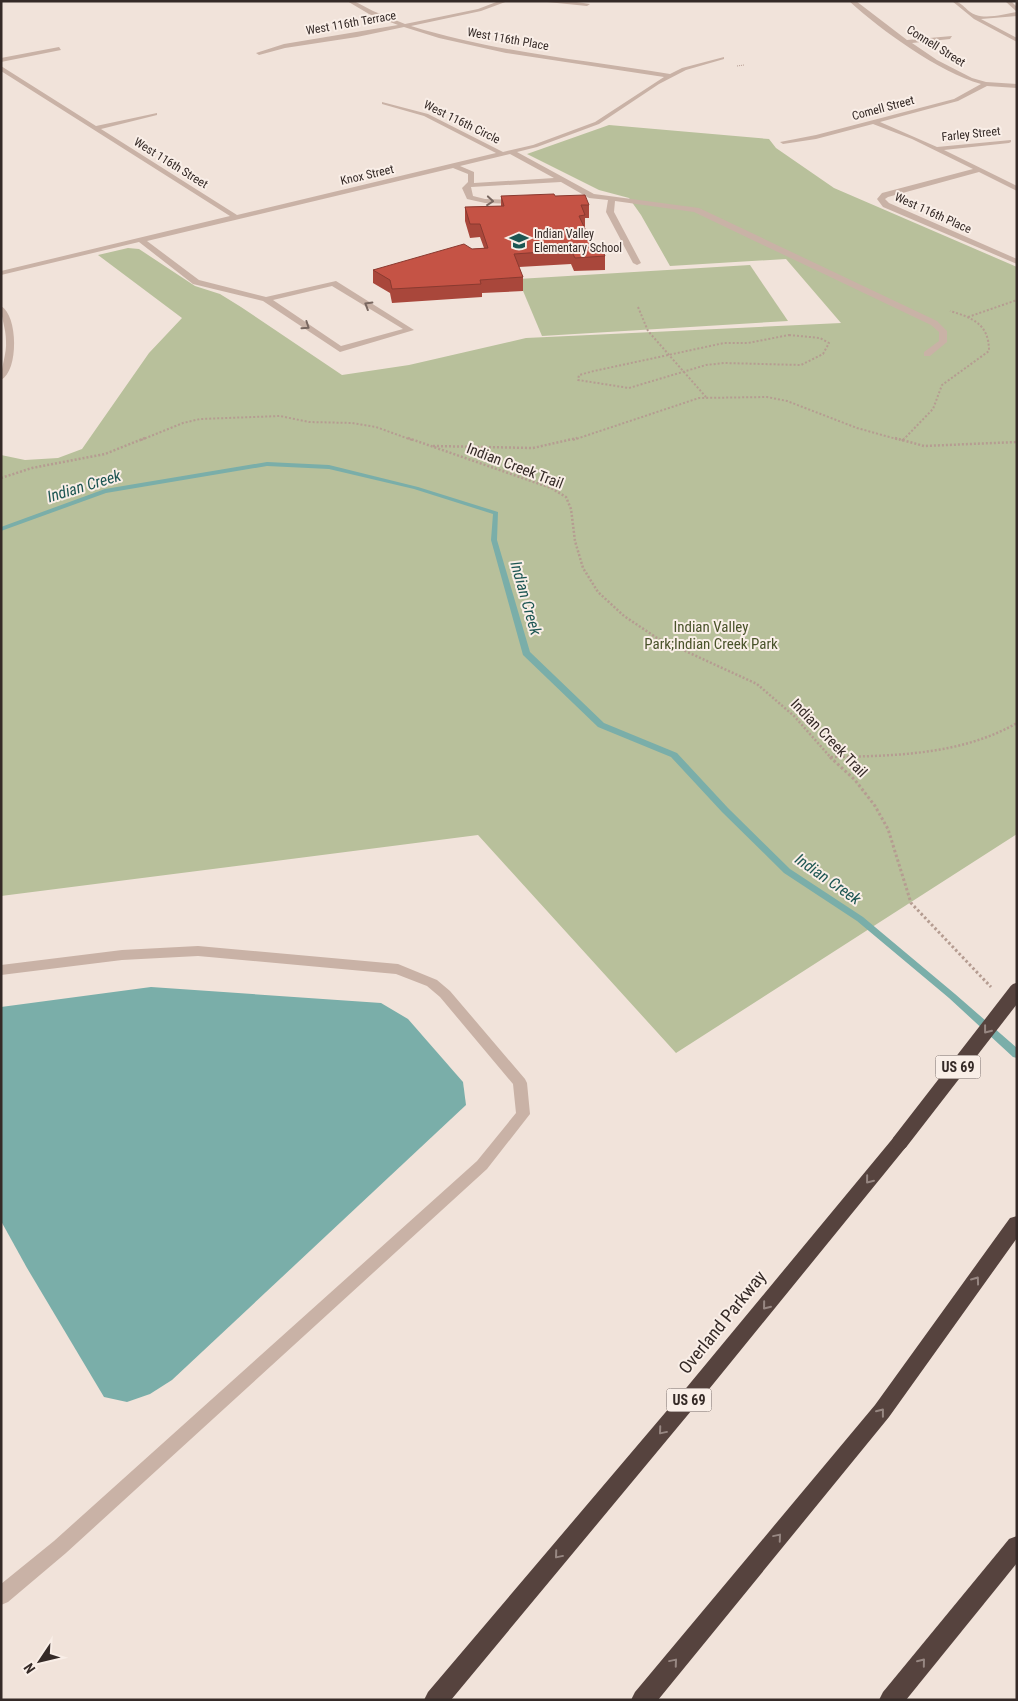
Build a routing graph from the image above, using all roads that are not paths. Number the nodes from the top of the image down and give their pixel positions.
1 (350, 1) edge
2 (505, 1) edge
3 (540, 1) edge
4 (852, 1) edge
5 (955, 1) edge
6 (1008, 1) edge
7 (587, 4) dead end
8 (1017, 10) edge
9 (1017, 14) edge
10 (973, 17) junction
11 (404, 25) junction
12 (950, 38) dead end
13 (1017, 40) edge
14 (907, 42) junction
15 (59, 49) dead end
16 (259, 52) dead end
17 (722, 58) dead end
18 (1, 60) edge
19 (1, 68) edge
20 (670, 76) junction
21 (986, 84) junction
22 (1017, 86) edge
23 (384, 103) dead end
24 (155, 114) dead end
25 (874, 122) junction
26 (95, 128) junction
27 (1017, 134) edge
28 (1008, 141) junction
29 (783, 142) dead end
30 (1017, 145) edge
31 (935, 149) junction
32 (511, 152) junction
33 (502, 154) junction
34 (455, 166) junction
35 (978, 170) junction
36 (562, 180) junction
37 (468, 185) junction
38 (1017, 189) edge
39 (592, 196) junction
40 (572, 197) edge
41 (612, 199) junction
42 (524, 201) edge
43 (236, 217) junction
44 (141, 240) junction
45 (1017, 262) edge
46 (637, 263) dead end
47 (1, 273) edge
48 (266, 299) junction
49 (1, 308) edge
50 (927, 354) dead end
51 (2, 375) edge
52 (1, 970) edge
53 (1017, 991) edge
54 (1017, 1223) edge
55 (1017, 1546) edge
56 (1, 1596) edge
57 (474, 1654) junction
58 (426, 1700) edge
59 (436, 1700) edge
60 (643, 1700) edge
61 (891, 1700) edge

1 - 11 street, West 116th Place
2 - 11 street, West 116th Terrace
3 - 7 street
4 - 14 street, Connell Street
5 - 10 street
6 - 8 street
9 - 10 street
10 - 13 street
11 - 16 street, West 116th Terrace
11 - 20 street, West 116th Place
12 - 14 street
14 - 21 street, Connell Street
15 - 18 street
17 - 20 street, Knox Street
19 - 26 street, West 116th Street
20 - 32 street, Knox Street
21 - 22 street, Connell Street
21 - 25 street, Comell Street
23 - 33 street, West 116th Circle
24 - 26 street, West 116th Street
25 - 29 street, Comell Street
25 - 31 street
26 - 43 street, West 116th Street
27 - 28 street, Farley Street
28 - 30 street, Farley Street
28 - 31 street, Farley Street
31 - 35 street
32 - 33 street, Knox Street
32 - 36 street
33 - 34 street, Knox Street
34 - 37 street
34 - 43 street, Knox Street
35 - 38 street
35 - 45 street, West 116th Place
36 - 37 street
36 - 39 street
37 -> 42 street
39 - 40 street
39 - 41 street
41 - 46 street
41 - 50 street
43 - 44 street, Knox Street
44 - 47 street, Knox Street
44 - 48 street
48 -> 48 street
49 - 51 street
52 - 56 street
53 -> 57 highway, Overland Parkway / US 69, bridge
60 -> 54 highway
61 -> 55 highway
57 - 58 highway
57 - 59 highway, Overland Parkway / US 69

